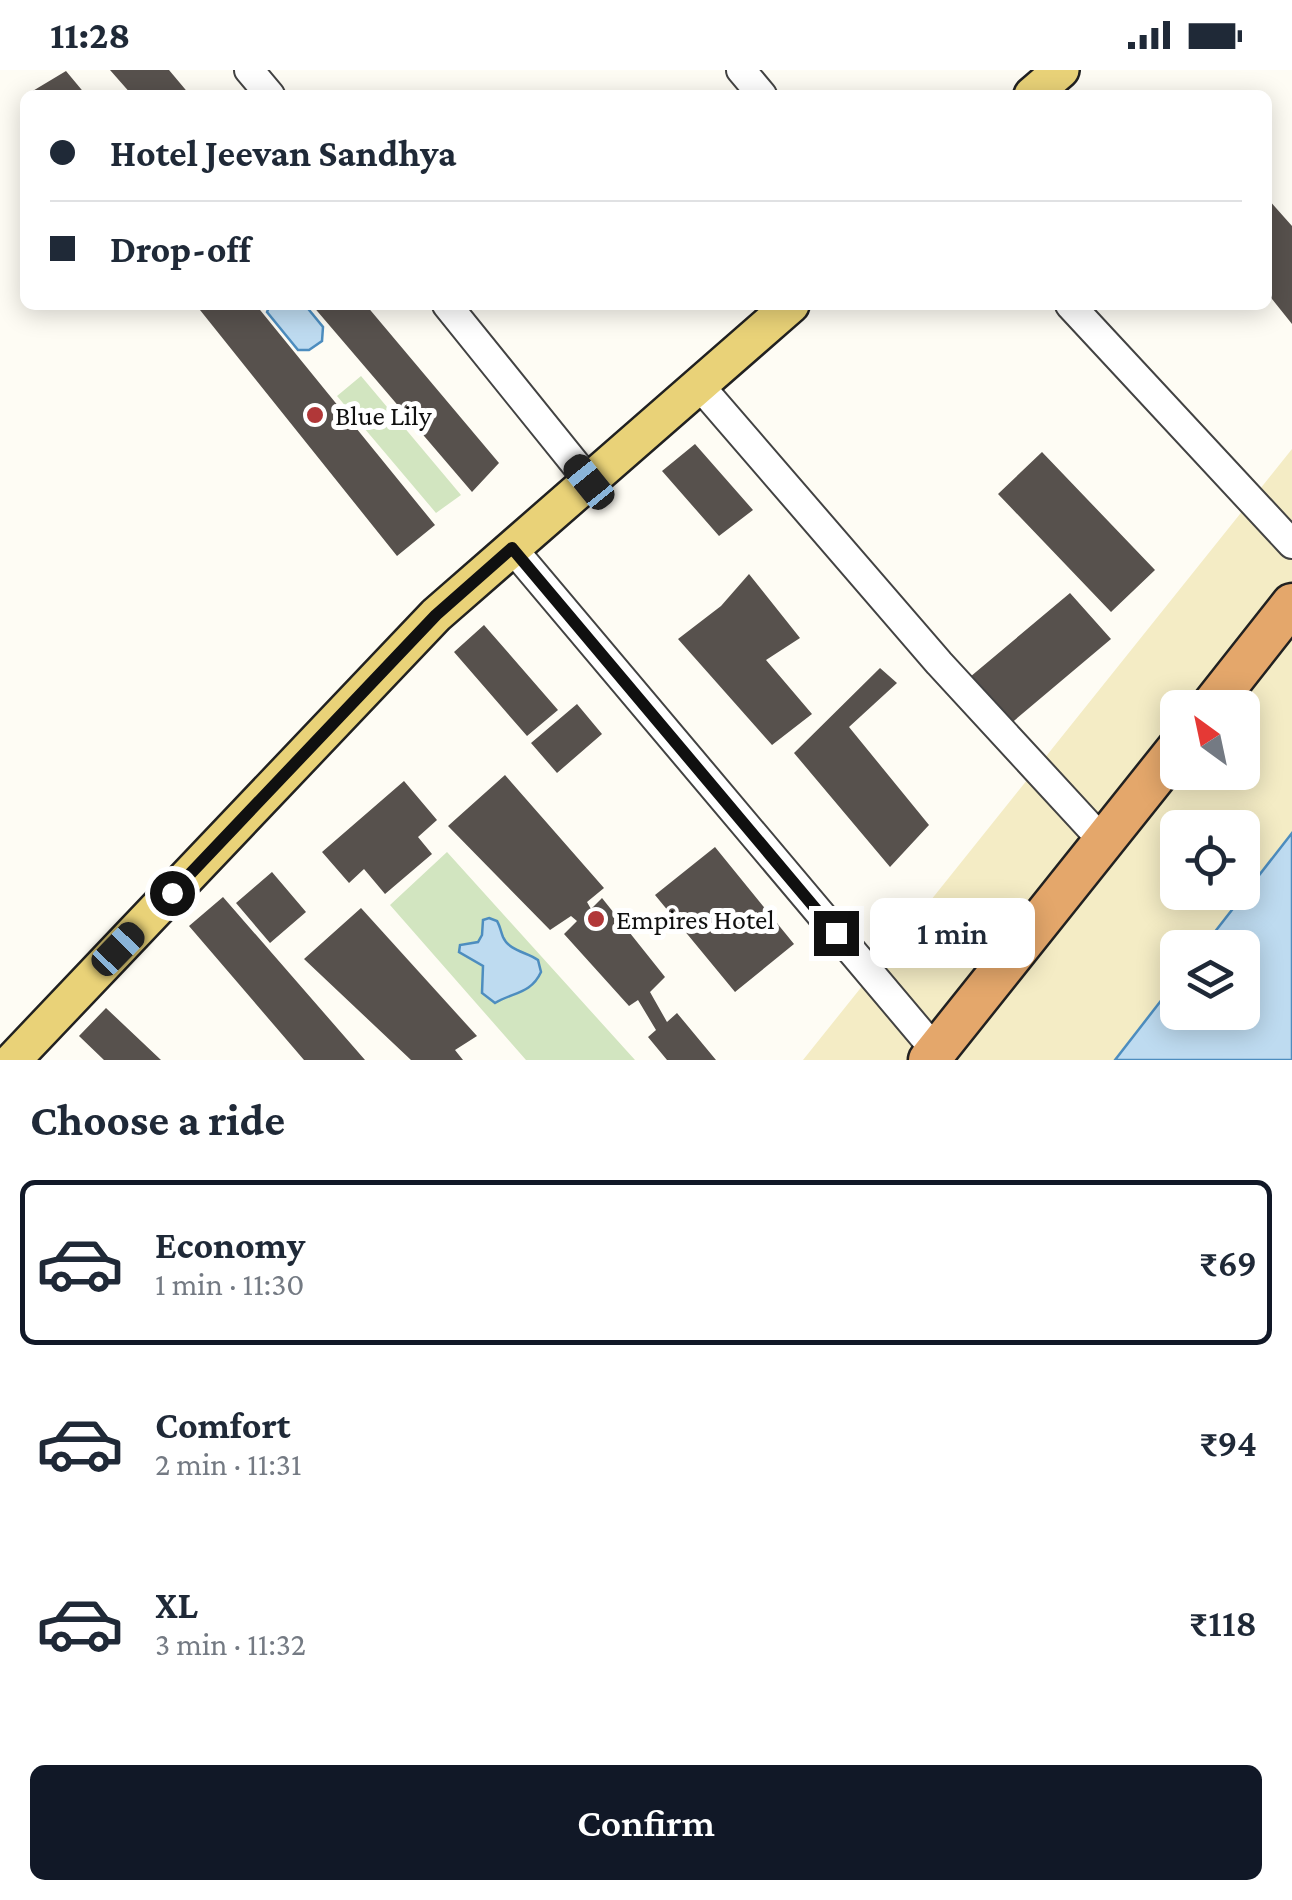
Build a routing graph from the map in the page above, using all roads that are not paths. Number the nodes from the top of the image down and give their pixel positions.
1 (249, 70) edge
2 (741, 70) edge
3 (1061, 70) edge
4 (266, 90) edge
5 (758, 90) edge
6 (1038, 90) edge
7 (451, 310) edge
8 (785, 310) edge
9 (1075, 310) edge
10 (699, 385) junction
11 (589, 482) junction
12 (1292, 544) edge
13 (512, 548) junction
14 (1292, 604) edge
15 (1224, 690) edge
16 (1160, 771) edge
17 (1103, 842) junction
18 (932, 1056) edge
19 (13, 1060) edge

1 - 4 street
2 - 5 street
3 - 6 main road
7 - 11 street
8 - 10 main road
9 - 12 street
10 - 11 main road
10 - 17 street
11 - 13 main road
13 - 18 street
13 - 19 main road
14 - 15 highway
16 - 17 highway
17 - 18 highway

